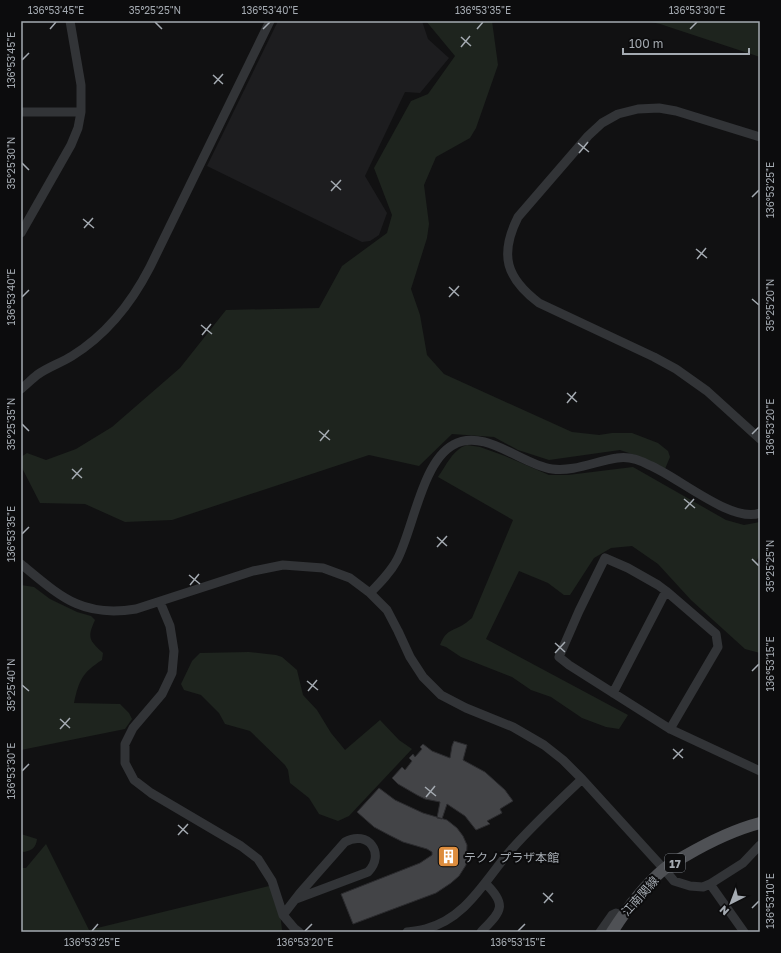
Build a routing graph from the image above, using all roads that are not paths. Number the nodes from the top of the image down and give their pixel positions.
1 (70, 21) edge
2 (270, 21) edge
3 (21, 112) edge
4 (81, 112) junction
5 (760, 137) edge
6 (21, 233) edge
7 (21, 389) edge
8 (760, 439) edge
9 (760, 513) edge
10 (21, 564) edge
11 (666, 591) junction
12 (370, 593) junction
13 (160, 602) junction
14 (613, 693) junction
15 (670, 729) junction
16 (760, 771) edge
17 (582, 780) junction
18 (760, 823) edge
19 (760, 845) edge
20 (664, 869) junction
21 (485, 883) junction
22 (710, 884) junction
23 (296, 899) junction
24 (284, 915) junction
25 (622, 916) junction
26 (299, 932) edge
27 (407, 932) edge
28 (481, 932) edge
29 (600, 932) edge
30 (612, 932) edge
31 (744, 932) edge

1 - 4 street
2 - 7 street
3 - 4 street
4 - 6 street
5 - 8 street
9 - 12 street
10 - 13 street
11 - 14 street
11 - 14 street
11 - 15 street
12 - 13 street
12 - 17 street
13 - 24 street
14 - 15 street
15 - 16 street
17 - 20 street
17 - 21 street
18 - 20 main road, 江南関線 / 17
19 - 22 street
20 - 22 street
20 - 25 main road, 江南関線 / 17
21 - 27 street
21 - 28 street
22 - 31 street
23 - 23 street
23 - 24 street
24 - 26 street
25 - 29 street
25 - 30 main road, 江南関線 / 17

